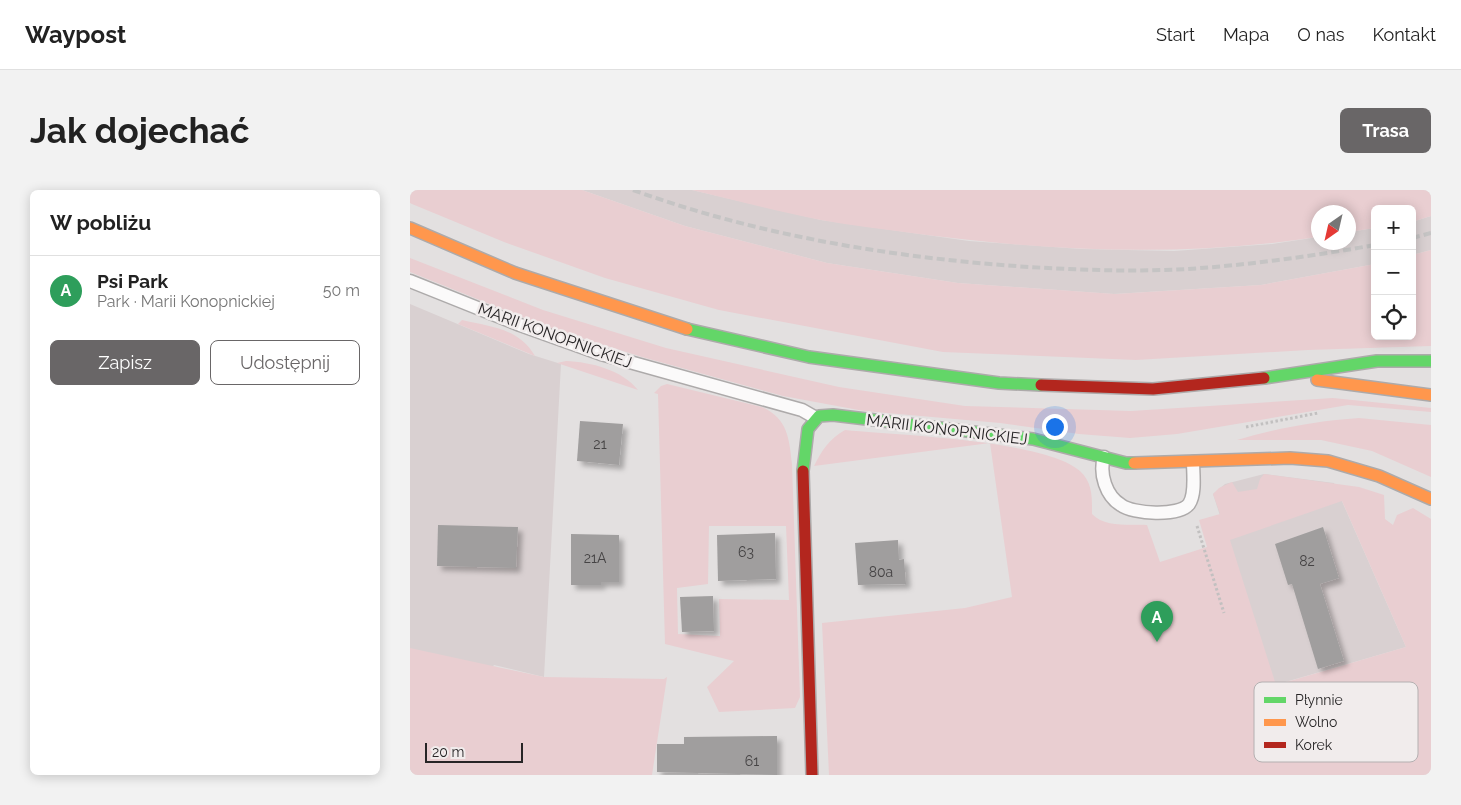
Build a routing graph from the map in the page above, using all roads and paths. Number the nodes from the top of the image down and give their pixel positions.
1 (410, 228) edge
2 (410, 281) edge
3 (1431, 360) edge
4 (1283, 376) junction
5 (1431, 395) edge
6 (816, 418) junction
7 (1104, 457) junction
8 (1193, 462) junction
9 (1431, 499) edge
10 (1196, 521) dead end
11 (1224, 613) dead end
12 (812, 775) edge

1 - 4 main road
2 - 6 lane, MARII KONOPNICKIEJ
3 - 4 main road
4 - 5 main road
6 - 7 main road, MARII KONOPNICKIEJ
6 - 12 main road
7 - 8 main road, MARII KONOPNICKIEJ
7 - 8 lane
8 - 9 main road, MARII KONOPNICKIEJ
10 - 11 path

